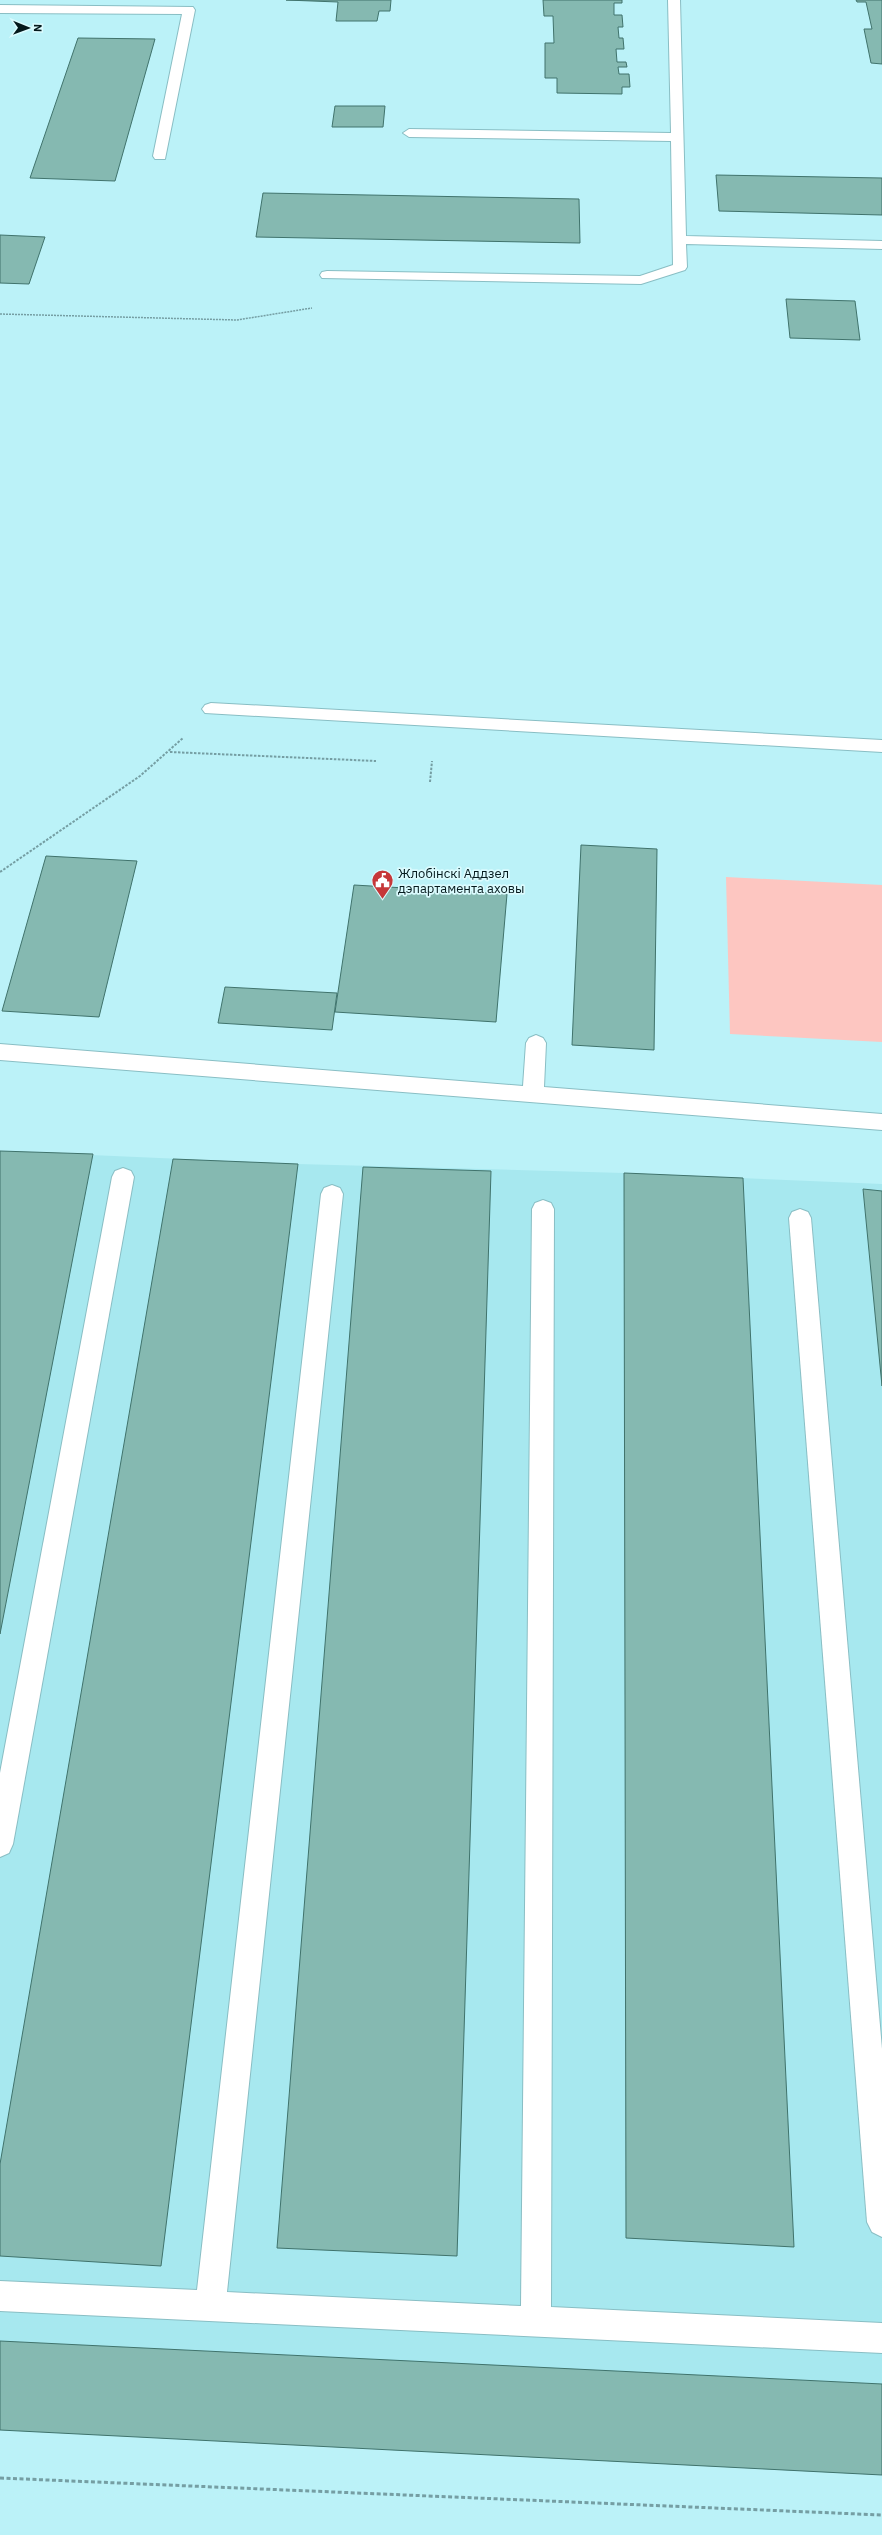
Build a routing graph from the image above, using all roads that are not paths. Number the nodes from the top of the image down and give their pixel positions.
1 (674, 0) edge
2 (0, 9) edge
3 (409, 132) dead end
4 (677, 137) junction
5 (160, 156) dead end
6 (680, 240) junction
7 (882, 245) edge
8 (327, 275) road end
9 (211, 709) road end
10 (882, 746) edge
11 (536, 1043) dead end
12 (0, 1052) edge
13 (533, 1094) junction
14 (882, 1122) edge
15 (123, 1178) dead end
16 (332, 1194) dead end
17 (543, 1209) dead end
18 (800, 1218) dead end
19 (0, 1844) edge
20 (882, 2222) edge
21 (0, 2296) edge
22 (210, 2305) junction
23 (536, 2321) junction
24 (882, 2338) edge

1 - 4 lane
2 - 5 lane
3 - 4 lane
4 - 6 lane
6 - 7 lane
6 - 8 lane
9 - 10 lane
11 - 13 lane
12 - 13 lane
13 - 14 lane
15 - 19 lane
16 - 22 lane
17 - 23 lane
18 - 20 lane
21 - 22 lane
22 - 23 lane
23 - 24 lane

